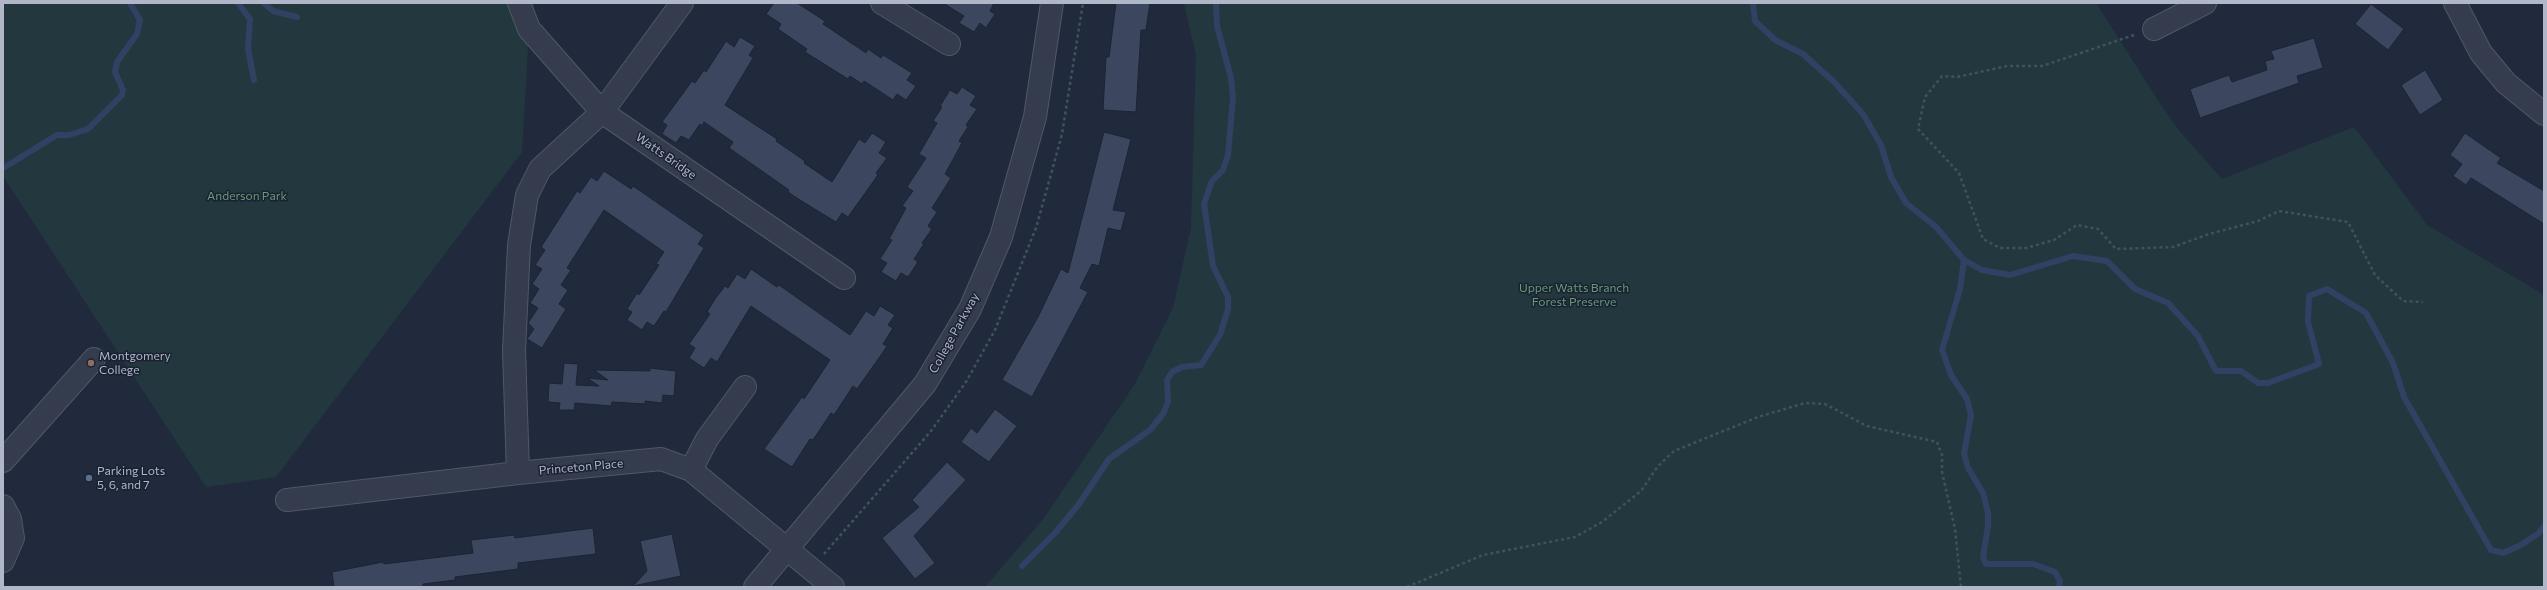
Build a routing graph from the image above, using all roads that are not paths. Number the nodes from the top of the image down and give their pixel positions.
1 (518, 3) edge
2 (682, 3) edge
3 (882, 3) edge
4 (1052, 3) edge
5 (2205, 3) edge
6 (2455, 3) edge
7 (2154, 29) road end
8 (949, 44) dead end
9 (602, 112) junction
10 (2544, 114) edge
11 (844, 278) dead end
12 (94, 359) dead end
13 (744, 387) dead end
14 (3, 461) edge
15 (691, 470) junction
16 (518, 473) junction
17 (287, 500) dead end
18 (3, 506) edge
19 (788, 549) junction
20 (3, 561) edge
21 (755, 587) edge
22 (833, 587) edge

1 - 9 street, Watts Bridge
2 - 9 street
3 - 8 street
4 - 19 street, College Parkway
5 - 7 street
6 - 10 street
9 - 11 street, Watts Bridge
9 - 16 street
12 - 14 street
13 - 15 street
15 - 16 street, Princeton Place
15 - 19 street, Princeton Place
16 - 17 street, Princeton Place
18 - 20 street
19 - 21 street, College Parkway
19 - 22 street, Princeton Place

